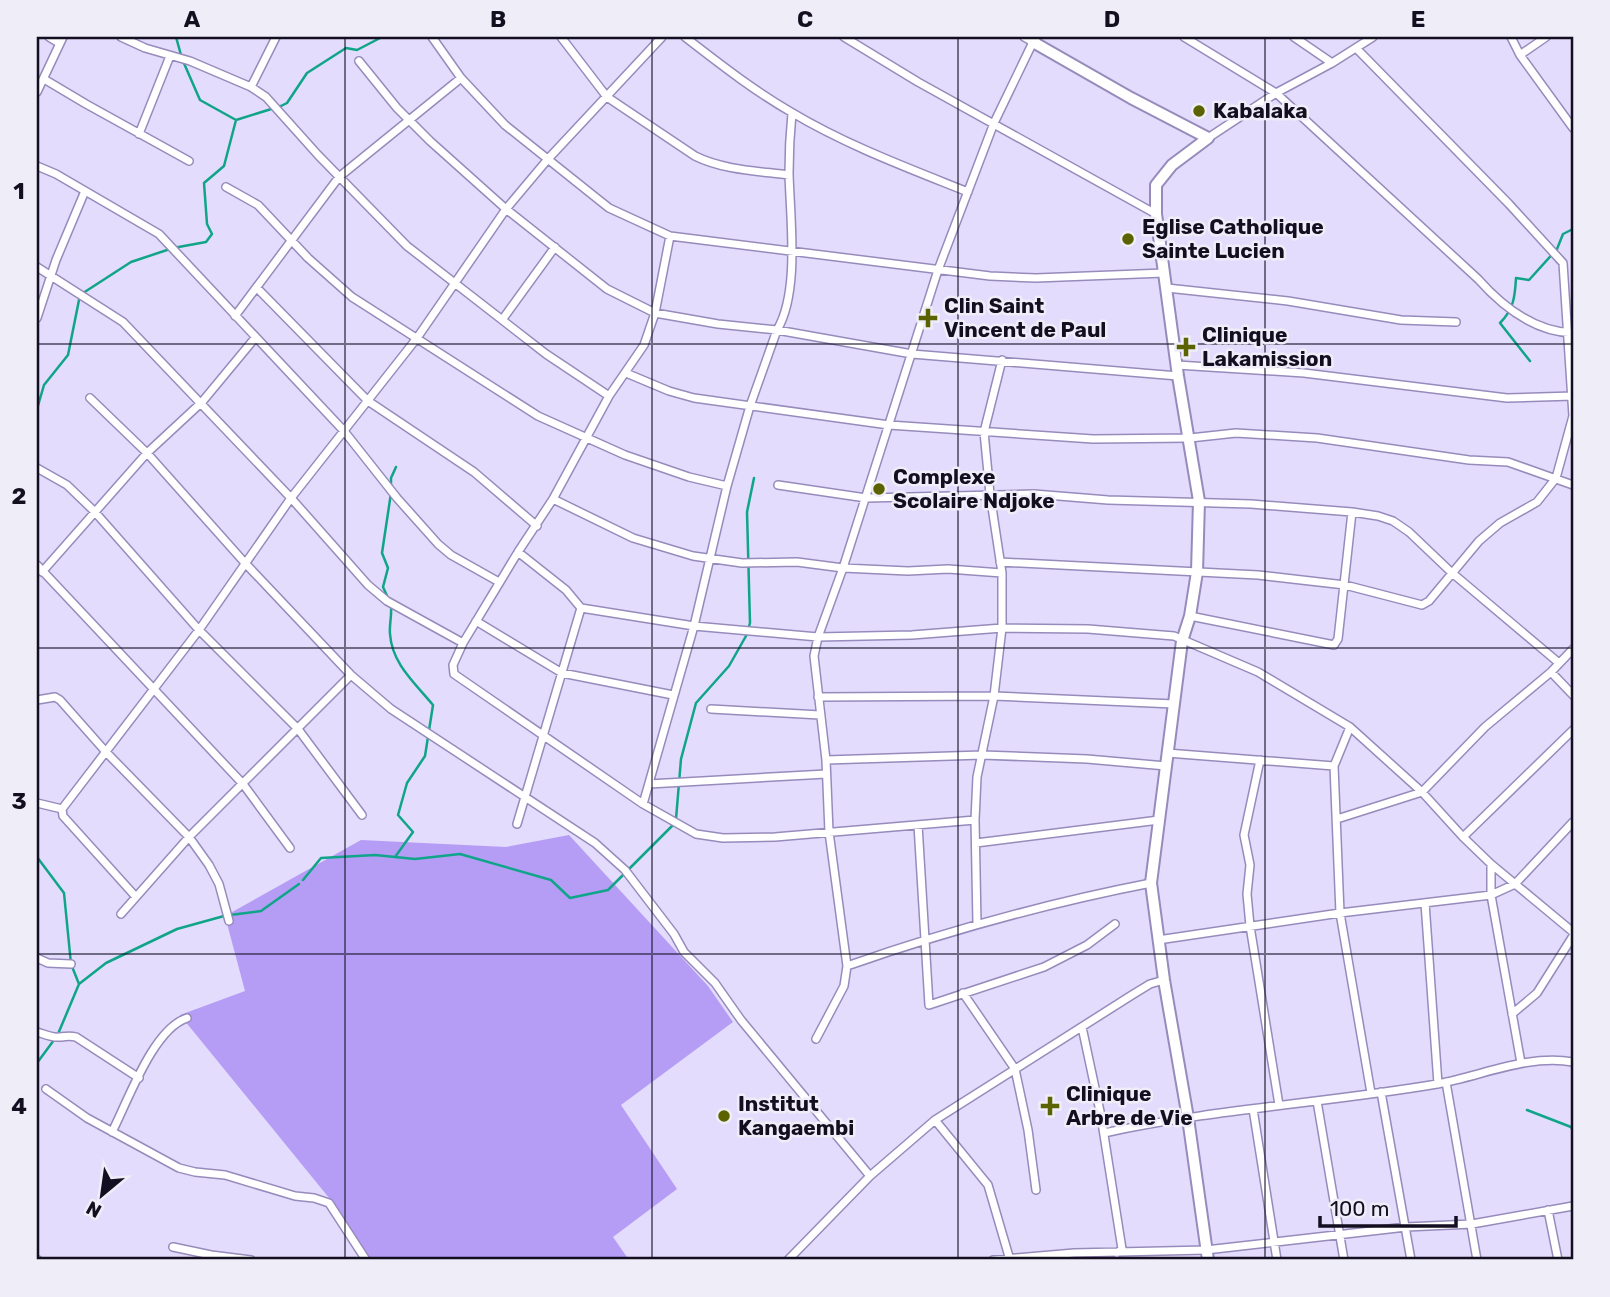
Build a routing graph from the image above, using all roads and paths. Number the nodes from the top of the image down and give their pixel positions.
1 (49, 37) edge
2 (121, 37) edge
3 (276, 37) edge
4 (432, 37) edge
5 (561, 37) edge
6 (662, 37) edge
7 (685, 37) edge
8 (844, 37) edge
9 (1184, 37) edge
10 (1294, 37) edge
11 (1373, 37) edge
12 (1511, 37) edge
13 (1546, 37) edge
14 (1031, 39) edge
15 (61, 40) edge
16 (1356, 48) junction
17 (1520, 55) junction
18 (170, 56) junction
19 (359, 61) dead end
20 (1332, 63) junction
21 (461, 78) junction
22 (44, 79) junction
23 (251, 87) junction
24 (37, 92) edge
25 (1276, 93) junction
26 (607, 97) junction
27 (792, 113) junction
28 (408, 120) junction
29 (994, 122) junction
30 (1573, 128) edge
31 (139, 134) junction
32 (1209, 138) junction
33 (548, 159) junction
34 (189, 161) dead end
35 (37, 166) edge
36 (789, 175) junction
37 (339, 177) junction
38 (226, 187) dead end
39 (85, 191) junction
40 (968, 192) junction
41 (506, 209) junction
42 (1156, 214) junction
43 (670, 236) junction
44 (290, 241) junction
45 (555, 247) junction
46 (792, 253) junction
47 (1563, 263) junction
48 (1573, 263) edge
49 (37, 267) edge
50 (939, 270) junction
51 (1164, 273) junction
52 (52, 276) junction
53 (456, 282) junction
54 (257, 288) junction
55 (1167, 288) junction
56 (655, 313) junction
57 (234, 316) junction
58 (37, 318) edge
59 (502, 320) junction
60 (1456, 322) dead end
61 (777, 330) junction
62 (1570, 333) edge
63 (255, 338) junction
64 (417, 338) junction
65 (912, 354) junction
66 (1002, 360) junction
67 (1178, 370) junction
68 (626, 373) junction
69 (609, 396) junction
70 (1573, 396) edge
71 (90, 398) dead end
72 (368, 401) junction
73 (202, 402) junction
74 (750, 406) junction
75 (889, 425) junction
76 (344, 431) junction
77 (984, 432) junction
78 (1190, 438) junction
79 (587, 439) junction
80 (147, 453) junction
81 (37, 468) edge
82 (1556, 478) junction
83 (778, 485) dead end
84 (1573, 485) edge
85 (727, 486) junction
86 (990, 494) junction
87 (291, 498) junction
88 (866, 498) junction
89 (553, 499) junction
90 (1199, 501) junction
91 (94, 511) junction
92 (1352, 512) junction
93 (537, 526) junction
94 (518, 552) junction
95 (710, 558) junction
96 (1000, 562) junction
97 (245, 563) junction
98 (40, 568) edge
99 (843, 568) junction
100 (1196, 572) junction
101 (1451, 572) junction
102 (1002, 573) junction
103 (499, 582) junction
104 (1345, 585) junction
105 (581, 608) junction
106 (1190, 616) junction
107 (476, 621) junction
108 (694, 626) junction
109 (1002, 628) junction
110 (199, 630) junction
111 (818, 637) junction
112 (1182, 641) junction
113 (463, 643) junction
114 (1573, 649) edge
115 (1559, 663) junction
116 (1551, 672) junction
117 (562, 673) junction
118 (351, 676) junction
119 (153, 688) junction
120 (673, 695) junction
121 (994, 695) junction
122 (1573, 695) edge
123 (817, 697) junction
124 (37, 700) edge
125 (1174, 704) junction
126 (711, 709) dead end
127 (820, 715) junction
128 (1350, 727) junction
129 (298, 729) junction
130 (1573, 730) edge
131 (544, 736) junction
132 (106, 752) junction
133 (1167, 753) junction
134 (982, 755) junction
135 (826, 760) junction
136 (1259, 760) junction
137 (1166, 766) junction
138 (1334, 766) junction
139 (826, 774) junction
140 (649, 783) junction
141 (243, 784) junction
142 (1422, 792) junction
143 (524, 797) junction
144 (37, 803) edge
145 (643, 804) junction
146 (62, 809) junction
147 (362, 815) dead end
148 (1337, 819) junction
149 (975, 820) junction
150 (1159, 820) junction
151 (1573, 822) edge
152 (517, 824) dead end
153 (918, 825) junction
154 (829, 832) junction
155 (189, 837) junction
156 (1463, 837) junction
157 (976, 843) junction
158 (290, 848) dead end
159 (1491, 864) junction
160 (1152, 883) junction
161 (1515, 884) junction
162 (1491, 895) junction
163 (136, 897) junction
164 (1425, 903) junction
165 (1340, 913) junction
166 (121, 914) dead end
167 (229, 921) dead end
168 (977, 924) junction
169 (1115, 924) dead end
170 (1250, 926) junction
171 (1573, 934) edge
172 (1158, 940) junction
173 (924, 941) junction
174 (37, 958) edge
175 (71, 964) dead end
176 (847, 966) junction
177 (1164, 980) junction
178 (963, 993) junction
179 (1513, 1014) junction
180 (187, 1018) dead end
181 (1082, 1027) junction
182 (37, 1032) edge
183 (816, 1039) dead end
184 (1573, 1062) edge
185 (1521, 1063) junction
186 (1015, 1069) junction
187 (139, 1078) junction
188 (1442, 1083) junction
189 (46, 1089) dead end
190 (1381, 1092) junction
191 (1371, 1093) junction
192 (1317, 1101) junction
193 (1279, 1105) junction
194 (1253, 1109) junction
195 (1188, 1118) junction
196 (934, 1120) junction
197 (113, 1132) junction
198 (1104, 1133) junction
199 (870, 1177) junction
200 (1036, 1190) dead end
201 (1573, 1206) edge
202 (1548, 1210) junction
203 (1472, 1224) junction
204 (1406, 1227) junction
205 (1341, 1234) junction
206 (1273, 1240) junction
207 (173, 1247) dead end
208 (1117, 1253) junction
209 (1207, 1255) edge
210 (1140, 1256) edge
211 (1074, 1257) edge
212 (794, 1258) edge
213 (1010, 1259) edge
214 (251, 1260) edge
215 (366, 1260) edge
216 (993, 1260) edge
217 (1277, 1260) edge
218 (1344, 1260) edge
219 (1411, 1260) edge
220 (1477, 1260) edge
221 (1558, 1260) edge

1 - 15 street
2 - 18 street
3 - 23 street
4 - 21 street
5 - 26 street
6 - 26 street
7 - 27 street
8 - 29 street
9 - 25 street
10 - 20 street
11 - 16 street
12 - 17 street
13 - 17 street
14 - 29 street
14 - 32 street
15 - 22 street
16 - 20 street
16 - 47 street
17 - 30 street
18 - 23 street
18 - 31 street
19 - 28 street
20 - 25 street
21 - 28 street
21 - 33 street
22 - 24 street
22 - 31 street
23 - 37 street
25 - 32 street
25 - 62 street
26 - 33 street
26 - 36 street
27 - 36 street
27 - 40 street
28 - 37 street
28 - 41 street
29 - 40 street
29 - 42 street
31 - 34 street
32 - 42 street
33 - 41 street
33 - 43 street
35 - 39 street
36 - 46 street
37 - 44 street
37 - 53 street
38 - 44 street
39 - 52 street
39 - 57 street
40 - 50 street
41 - 45 street
41 - 53 street
42 - 51 street
43 - 46 street
43 - 56 street
44 - 54 street
44 - 64 street
45 - 56 street
45 - 59 street
46 - 50 street
46 - 61 street
47 - 48 street
47 - 62 street
49 - 52 street
50 - 51 street
50 - 65 street
51 - 55 street
52 - 58 street
52 - 73 street
53 - 59 street
53 - 64 street
54 - 57 street
54 - 72 street
55 - 60 street
55 - 67 street
56 - 61 street
56 - 68 street
57 - 63 street
59 - 69 street
61 - 65 street
61 - 74 street
62 - 70 street
63 - 73 street
63 - 76 street
64 - 72 street
64 - 79 street
65 - 66 street
65 - 75 street
66 - 67 street
66 - 77 street
67 - 70 street
67 - 78 street
68 - 69 street
68 - 74 street
69 - 79 street
70 - 82 street
71 - 80 street
72 - 76 street
72 - 93 street
73 - 80 street
73 - 87 street
74 - 75 street
74 - 85 street
75 - 77 street
75 - 88 street
76 - 87 street
76 - 103 street
77 - 78 street
77 - 86 street
78 - 82 street
78 - 90 street
79 - 85 street
79 - 89 street
80 - 91 street
80 - 97 street
81 - 91 street
82 - 84 street
82 - 101 street
83 - 88 street
85 - 95 street
86 - 88 street
86 - 90 street
86 - 96 street
87 - 97 street
87 - 113 street
88 - 99 street
89 - 93 street
89 - 95 street
90 - 92 street
90 - 100 street
91 - 98 street
91 - 110 street
92 - 101 street
92 - 104 street
93 - 94 street
94 - 103 street
94 - 105 street
95 - 99 street
95 - 108 street
96 - 100 street
96 - 102 street
97 - 110 street
97 - 118 street
98 - 119 street
99 - 102 street
99 - 111 street
100 - 104 street
100 - 106 street
101 - 104 street
101 - 115 street
102 - 109 street
103 - 107 street
104 - 106 street
105 - 108 street
105 - 117 street
106 - 112 street
107 - 113 street
107 - 117 street
108 - 111 street
108 - 120 street
109 - 111 street
109 - 112 street
109 - 121 street
110 - 119 street
110 - 129 street
111 - 123 street
112 - 125 street
112 - 128 street
113 - 131 street
114 - 115 street
115 - 116 street
116 - 122 street
116 - 142 street
117 - 120 street
117 - 131 street
118 - 129 street
118 - 143 street
119 - 132 street
119 - 141 street
120 - 140 street
121 - 123 street
121 - 125 street
121 - 134 street
123 - 127 street
124 - 132 street
125 - 133 street
126 - 127 street
127 - 135 street
128 - 138 street
128 - 142 street
129 - 141 street
129 - 147 street
130 - 156 street
131 - 143 street
131 - 145 street
132 - 146 street
132 - 155 street
133 - 136 street
133 - 137 street
134 - 135 street
134 - 137 street
134 - 149 street
135 - 139 street
136 - 138 street
136 - 170 street
137 - 150 street
138 - 148 street
139 - 140 street
139 - 154 street
140 - 145 street
141 - 155 street
141 - 158 street
142 - 148 street
142 - 156 street
143 - 152 street
143 - 199 street
144 - 146 street
145 - 154 street
146 - 163 street
148 - 165 street
149 - 153 street
149 - 157 street
150 - 157 street
150 - 160 street
151 - 161 street
153 - 154 street
153 - 173 street
154 - 176 street
155 - 163 street
155 - 167 street
156 - 159 street
157 - 168 street
159 - 161 street
159 - 162 street
160 - 168 street
160 - 172 street
161 - 162 street
161 - 171 street
162 - 164 street
162 - 179 street
163 - 166 street
164 - 165 street
164 - 188 street
165 - 170 street
165 - 191 street
168 - 173 street
169 - 178 street
170 - 172 street
170 - 193 street
171 - 179 street
172 - 177 street
173 - 176 street
173 - 178 street
174 - 175 street
176 - 183 street
177 - 181 street
177 - 195 street
178 - 186 street
179 - 185 street
180 - 187 street
181 - 186 street
181 - 198 street
182 - 187 street
184 - 185 street
185 - 188 street
186 - 196 street
186 - 200 street
187 - 197 street
188 - 190 street
188 - 203 street
189 - 197 street
190 - 191 street
190 - 204 street
191 - 192 street
192 - 193 street
192 - 205 street
193 - 194 street
194 - 195 street
194 - 206 street
195 - 198 street
195 - 209 street
196 - 199 street
196 - 213 street
197 - 215 street
198 - 208 street
199 - 212 street
201 - 202 street
202 - 203 street
202 - 221 street
203 - 204 street
203 - 220 street
204 - 205 street
204 - 219 street
205 - 206 street
205 - 218 street
206 - 209 street
206 - 217 street
207 - 214 street
208 - 210 street
208 - 211 street
209 - 210 street
211 - 213 street
213 - 216 street

